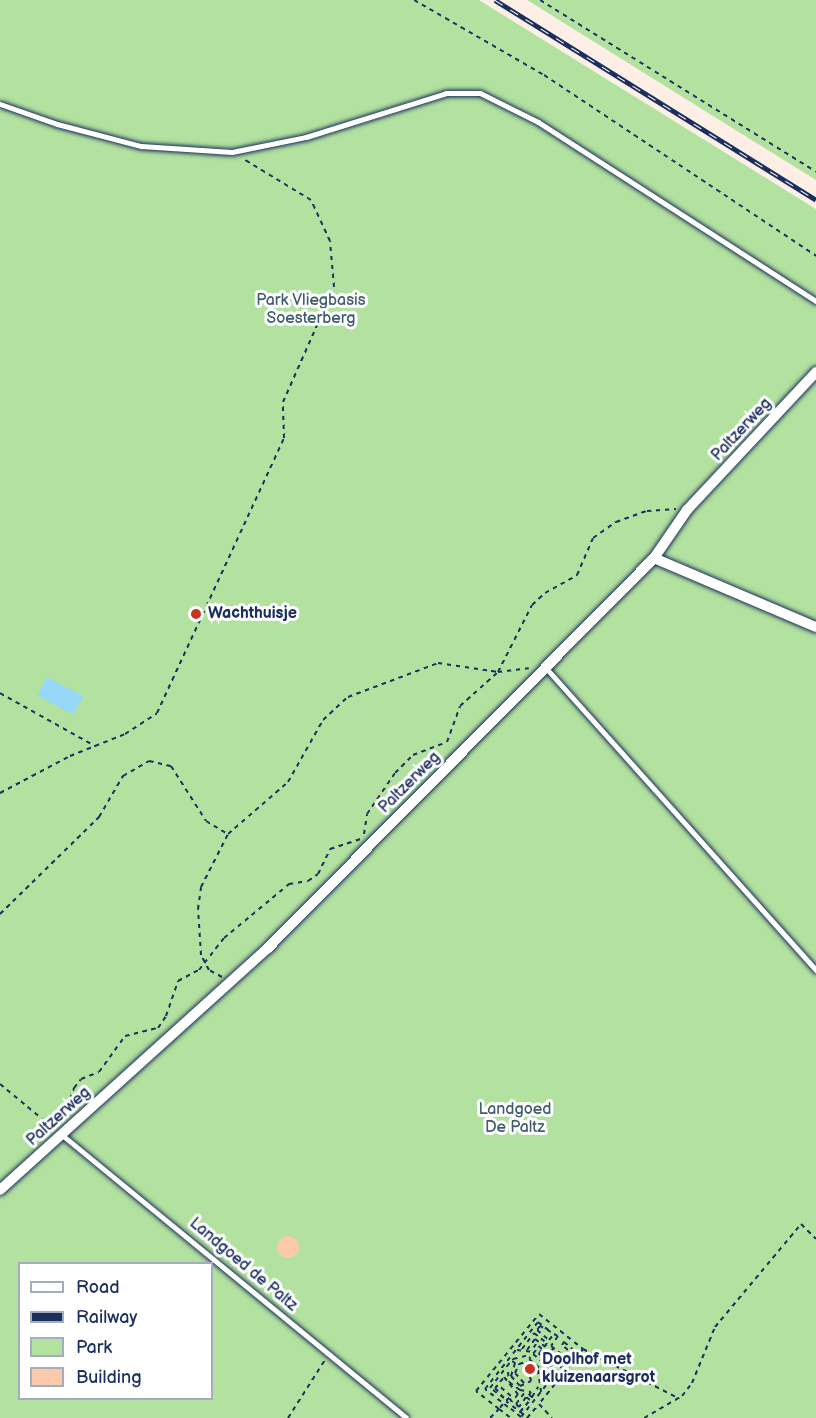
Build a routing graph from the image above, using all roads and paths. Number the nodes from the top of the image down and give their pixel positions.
1 (414, 0) edge
2 (540, 0) edge
3 (0, 104) edge
4 (232, 152) junction
5 (816, 172) edge
6 (816, 256) edge
7 (816, 301) edge
8 (816, 372) edge
9 (687, 510) junction
10 (654, 558) junction
11 (816, 627) edge
12 (544, 668) junction
13 (498, 672) junction
14 (0, 693) edge
15 (95, 746) junction
16 (0, 793) edge
17 (228, 834) junction
18 (0, 914) edge
19 (205, 963) junction
20 (816, 970) edge
21 (233, 983) junction
22 (0, 1084) edge
23 (76, 1121) junction
24 (62, 1135) junction
25 (0, 1190) edge
26 (816, 1239) edge
27 (545, 1346) junction
28 (554, 1348) junction
29 (522, 1349) junction
30 (583, 1349) junction
31 (527, 1350) junction
32 (515, 1351) junction
33 (533, 1352) junction
34 (329, 1355) junction
35 (564, 1356) junction
36 (512, 1361) junction
37 (508, 1372) dead end
38 (529, 1372) dead end
39 (500, 1382) dead end
40 (506, 1383) junction
41 (524, 1383) dead end
42 (538, 1387) dead end
43 (501, 1388) junction
44 (525, 1392) junction
45 (541, 1392) junction
46 (508, 1398) junction
47 (678, 1398) junction
48 (534, 1399) junction
49 (503, 1403) junction
50 (539, 1404) junction
51 (499, 1409) junction
52 (522, 1413) junction
53 (288, 1418) edge
54 (406, 1418) edge
55 (490, 1418) edge
56 (511, 1418) edge
57 (527, 1418) edge
58 (552, 1418) edge
59 (644, 1418) edge

1 - 6 path
2 - 5 path
3 - 4 lane
4 - 7 lane
4 - 15 path
8 - 9 street, Paltzerweg
9 - 10 street, Paltzerweg
9 - 13 path
10 - 11 street
10 - 12 street, Paltzerweg
12 - 13 path
12 - 20 lane
12 - 21 street, Paltzerweg
13 - 17 path
13 - 19 path
14 - 15 path
15 - 16 path
17 - 18 path
17 - 19 path
19 - 21 path
19 - 23 path
21 - 23 street, Paltzerweg
22 - 24 path
23 - 24 street, Paltzerweg
24 - 25 street, Paltzerweg
24 - 34 lane, Landgoed de Paltz
26 - 47 path
27 - 28 path
27 - 29 path
27 - 31 path
28 - 32 path
28 - 35 path
29 - 31 path
29 - 32 path
30 - 47 path
30 - 50 path
30 - 51 path
31 - 33 path
32 - 49 path
33 - 33 path
33 - 35 path
33 - 36 path
34 - 53 path
34 - 54 lane, Landgoed de Paltz
35 - 45 path
36 - 38 path
36 - 43 path
37 - 44 path
39 - 40 path
40 - 43 path
40 - 46 path
41 - 45 path
42 - 48 path
43 - 46 path
44 - 48 path
44 - 52 path
45 - 48 path
46 - 52 path
47 - 59 path
48 - 52 path
49 - 51 path
49 - 52 path
50 - 57 path
50 - 58 path
51 - 55 path
51 - 56 path

